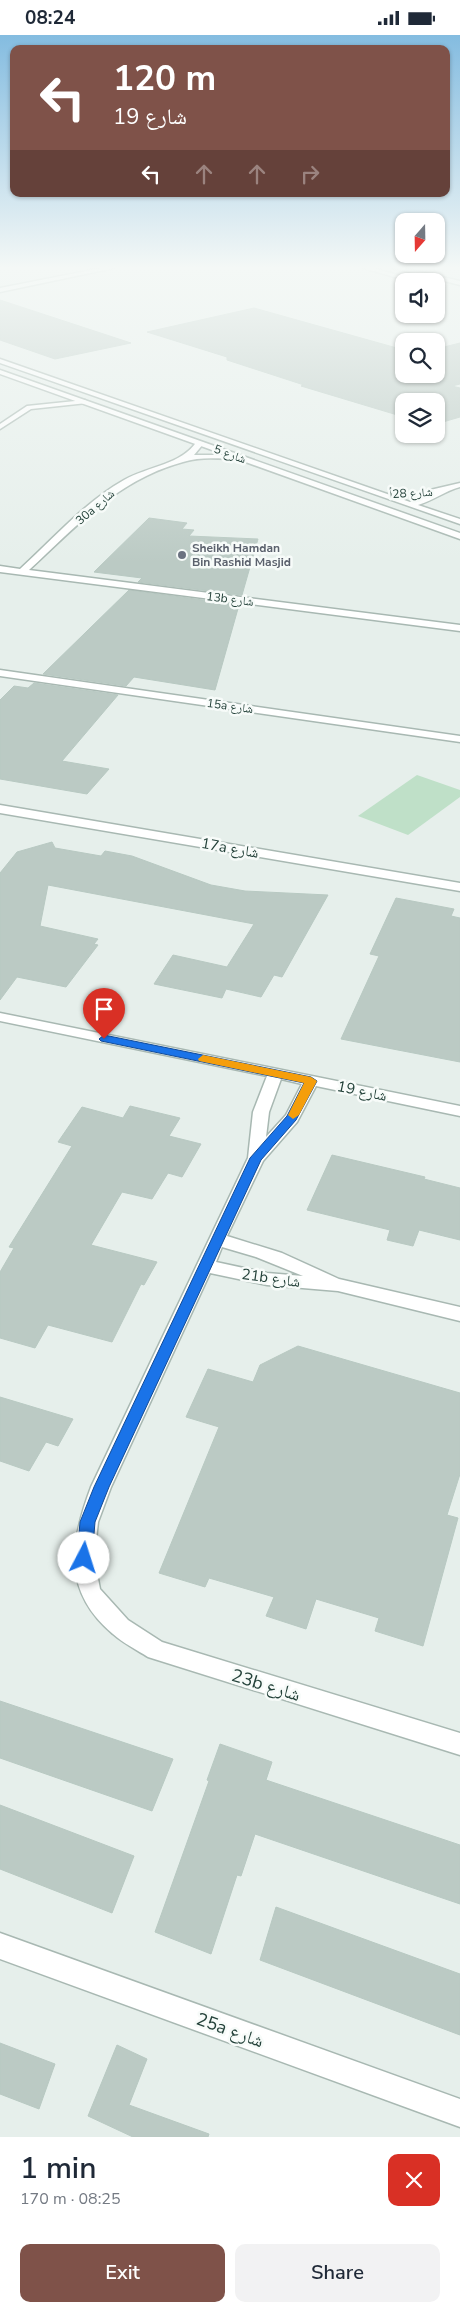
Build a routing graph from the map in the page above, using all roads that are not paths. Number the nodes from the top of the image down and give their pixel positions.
1 (15, 366) edge
2 (0, 372) edge
3 (60, 394) junction
4 (85, 402) junction
5 (29, 407) junction
6 (182, 424) junction
7 (0, 427) edge
8 (200, 443) junction
9 (240, 457) junction
10 (180, 459) junction
11 (263, 466) junction
12 (460, 485) edge
13 (443, 491) junction
14 (378, 494) junction
15 (410, 505) junction
16 (460, 522) edge
17 (460, 536) edge
18 (0, 569) edge
19 (22, 572) junction
20 (460, 628) edge
21 (0, 673) edge
22 (460, 739) edge
23 (0, 809) edge
24 (460, 887) edge
25 (0, 1017) edge
26 (276, 1073) junction
27 (311, 1081) junction
28 (460, 1111) edge
29 (256, 1158) junction
30 (218, 1240) junction
31 (206, 1266) junction
32 (338, 1285) junction
33 (460, 1314) edge
34 (460, 1744) edge
35 (0, 1946) edge
36 (460, 2113) edge

1 - 6 street, شارع 5
2 - 3 street, شارع 5
3 - 4 street, شارع 5
3 - 5 street
3 - 6 street
4 - 5 street
4 - 8 street, شارع 5
5 - 7 street
6 - 14 street, شارع 5
8 - 9 street, شارع 5
8 - 10 street, 30a شارع
9 - 10 street, 30a شارع
9 - 11 street, شارع 5
10 - 19 street, 30a شارع
11 - 15 street
11 - 17 street, شارع 5
12 - 13 street, شارع 28أ
13 - 14 street, شارع 28أ
13 - 15 street, شارع 28أ
14 - 15 street, شارع 5
15 - 16 street, شارع 5
18 - 19 street, 13b شارع
19 - 20 street, 13b شارع
21 - 22 street, 15a شارع
23 - 24 street, 17a شارع
25 - 26 street, شارع 19
26 - 27 street, شارع 19
26 - 29 street
27 - 28 street, شارع 19
27 - 29 street
29 - 30 street
30 - 31 street
30 - 32 street, 21b شارع
31 - 32 street, 21b شارع
31 - 34 street, 23b شارع
32 - 33 street, 21b شارع
35 - 36 street, 25a شارع

